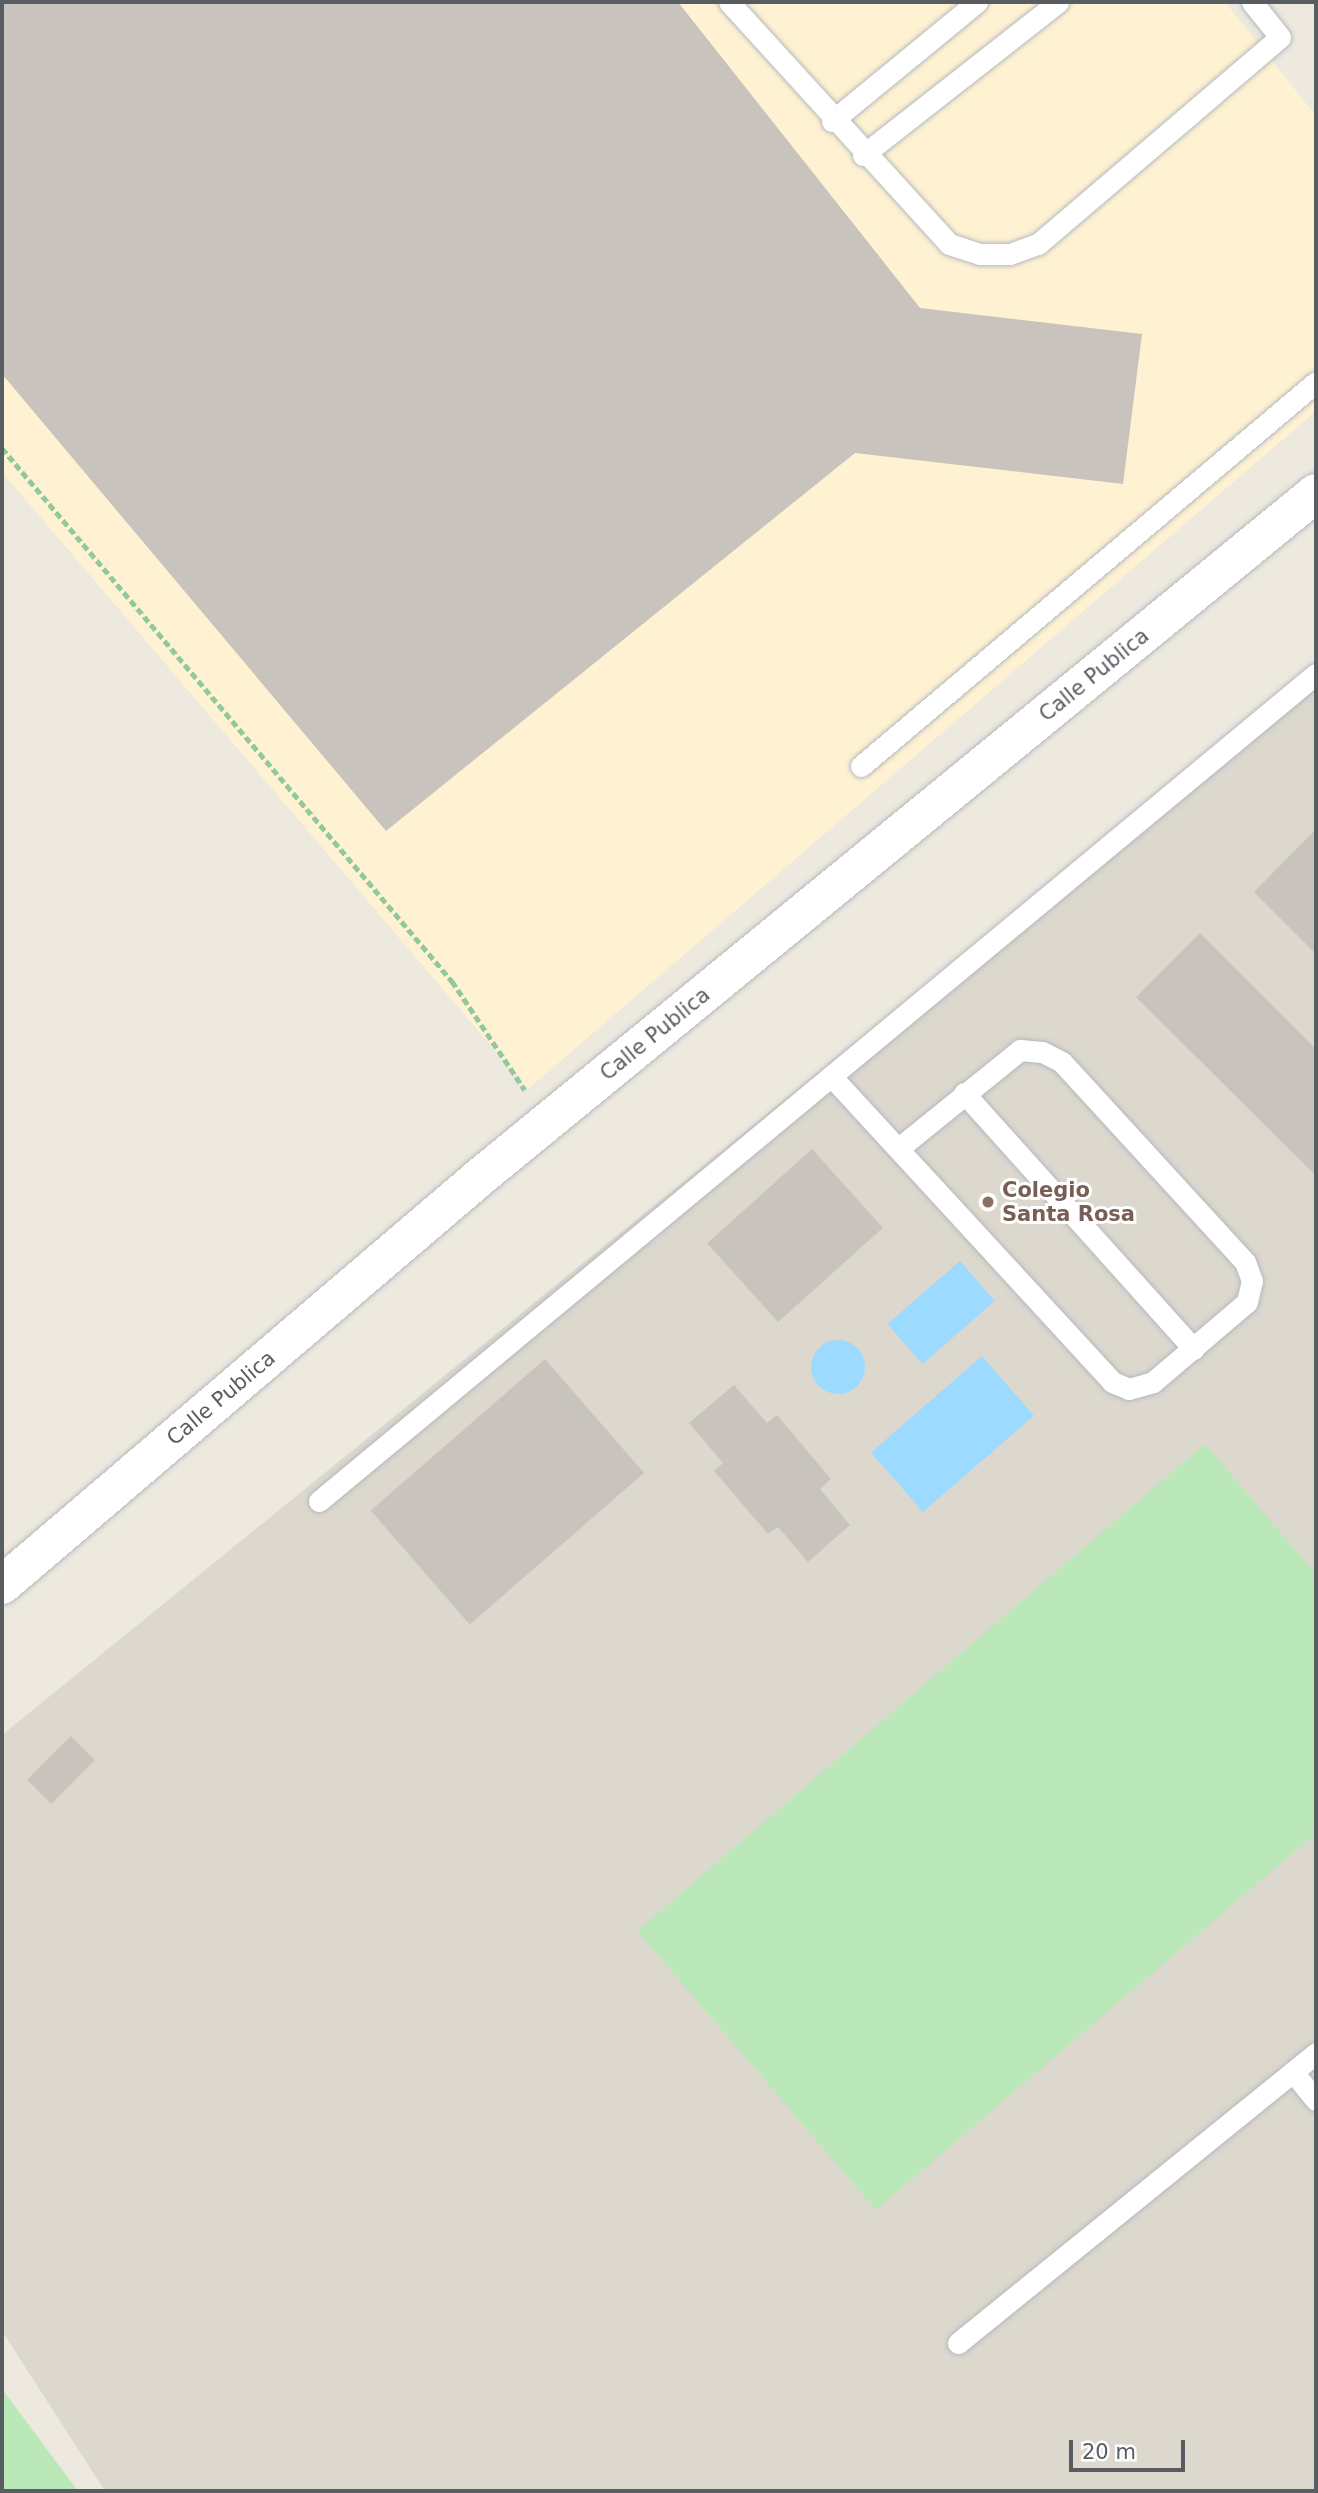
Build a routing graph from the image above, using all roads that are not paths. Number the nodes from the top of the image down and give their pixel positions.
1 (729, 2) edge
2 (977, 2) edge
3 (1058, 2) edge
4 (1252, 2) edge
5 (832, 121) junction
6 (863, 155) junction
7 (1316, 382) edge
8 (1316, 492) edge
9 (1316, 674) edge
10 (861, 766) dead end
11 (831, 1076) junction
12 (964, 1093) junction
13 (899, 1148) junction
14 (1194, 1349) junction
15 (319, 1501) dead end
16 (2, 1585) edge
17 (1316, 2053) edge
18 (1293, 2072) junction
19 (1316, 2100) edge
20 (958, 2343) dead end

1 - 5 lane
2 - 5 lane
3 - 6 lane
4 - 6 lane
5 - 6 lane
7 - 10 lane
8 - 16 street, Calle Publica
9 - 11 lane
11 - 13 lane
11 - 15 lane
12 - 13 lane
12 - 14 lane
12 - 14 lane
13 - 14 lane
17 - 18 lane
18 - 19 lane
18 - 20 lane

